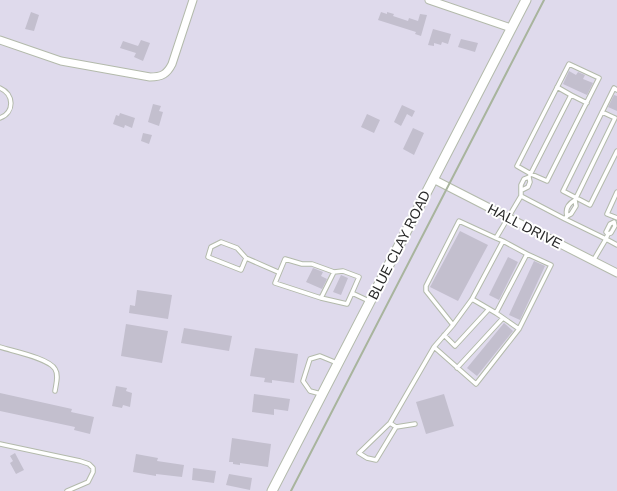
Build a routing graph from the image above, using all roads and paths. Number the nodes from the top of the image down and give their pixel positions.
1 (193, 0) edge
2 (429, 0) edge
3 (526, 0) edge
4 (511, 28) junction
5 (0, 40) edge
6 (557, 87) junction
7 (0, 88) edge
8 (617, 90) edge
9 (571, 95) junction
10 (587, 103) junction
11 (602, 112) junction
12 (0, 118) edge
13 (616, 119) edge
14 (617, 151) edge
15 (530, 176) junction
16 (434, 179) junction
17 (617, 192) edge
18 (521, 196) junction
19 (576, 198) junction
20 (508, 216) junction
21 (617, 217) edge
22 (566, 218) junction
23 (496, 238) junction
24 (606, 239) junction
25 (503, 241) junction
26 (617, 245) edge
27 (527, 254) junction
28 (246, 258) junction
29 (593, 261) junction
30 (278, 272) junction
31 (334, 272) junction
32 (617, 273) edge
33 (352, 293) junction
34 (321, 298) junction
35 (472, 299) junction
36 (370, 302) junction
37 (489, 309) junction
38 (496, 313) junction
39 (503, 318) junction
40 (453, 325) junction
41 (519, 329) junction
42 (444, 335) junction
43 (0, 347) edge
44 (434, 347) junction
45 (338, 363) junction
46 (458, 368) junction
47 (55, 391) dead end
48 (322, 394) junction
49 (390, 422) junction
50 (415, 424) dead end
51 (396, 427) junction
52 (0, 444) edge
53 (67, 491) edge
54 (272, 491) edge

1 - 5 street
2 - 4 street
3 - 4 street, BLUE CLAY ROAD
4 - 16 street, BLUE CLAY ROAD
6 - 9 lane
6 - 10 lane
6 - 15 lane
7 - 12 lane
8 - 11 lane
9 - 10 lane
9 - 15 lane
10 - 15 lane
11 - 13 lane
11 - 19 lane
13 - 19 lane
14 - 19 lane
15 - 18 lane
16 - 20 street, HALL DRIVE
16 - 36 street, BLUE CLAY ROAD
17 - 21 lane
18 - 20 lane
18 - 22 lane
19 - 22 lane
19 - 22 lane
20 - 23 lane
20 - 29 street, HALL DRIVE
21 - 24 lane
22 - 24 lane
23 - 25 lane
23 - 40 lane
24 - 26 lane
24 - 29 lane
25 - 27 lane
25 - 35 lane
27 - 38 lane
27 - 41 lane
28 - 28 lane
28 - 30 lane
29 - 32 street, HALL DRIVE
30 - 31 lane
30 - 34 lane
31 - 33 lane
31 - 34 lane
33 - 34 lane
33 - 36 lane
35 - 37 lane
35 - 40 lane
36 - 45 street, BLUE CLAY ROAD
37 - 38 lane
37 - 42 lane
38 - 39 lane
39 - 41 lane
39 - 46 lane
40 - 42 lane
41 - 46 lane
42 - 44 lane
43 - 47 lane
44 - 46 lane
44 - 49 lane
45 - 48 street, BLUE CLAY ROAD
45 - 48 lane
48 - 54 street, BLUE CLAY ROAD
49 - 51 lane
49 - 51 lane
50 - 51 lane
52 - 53 lane

